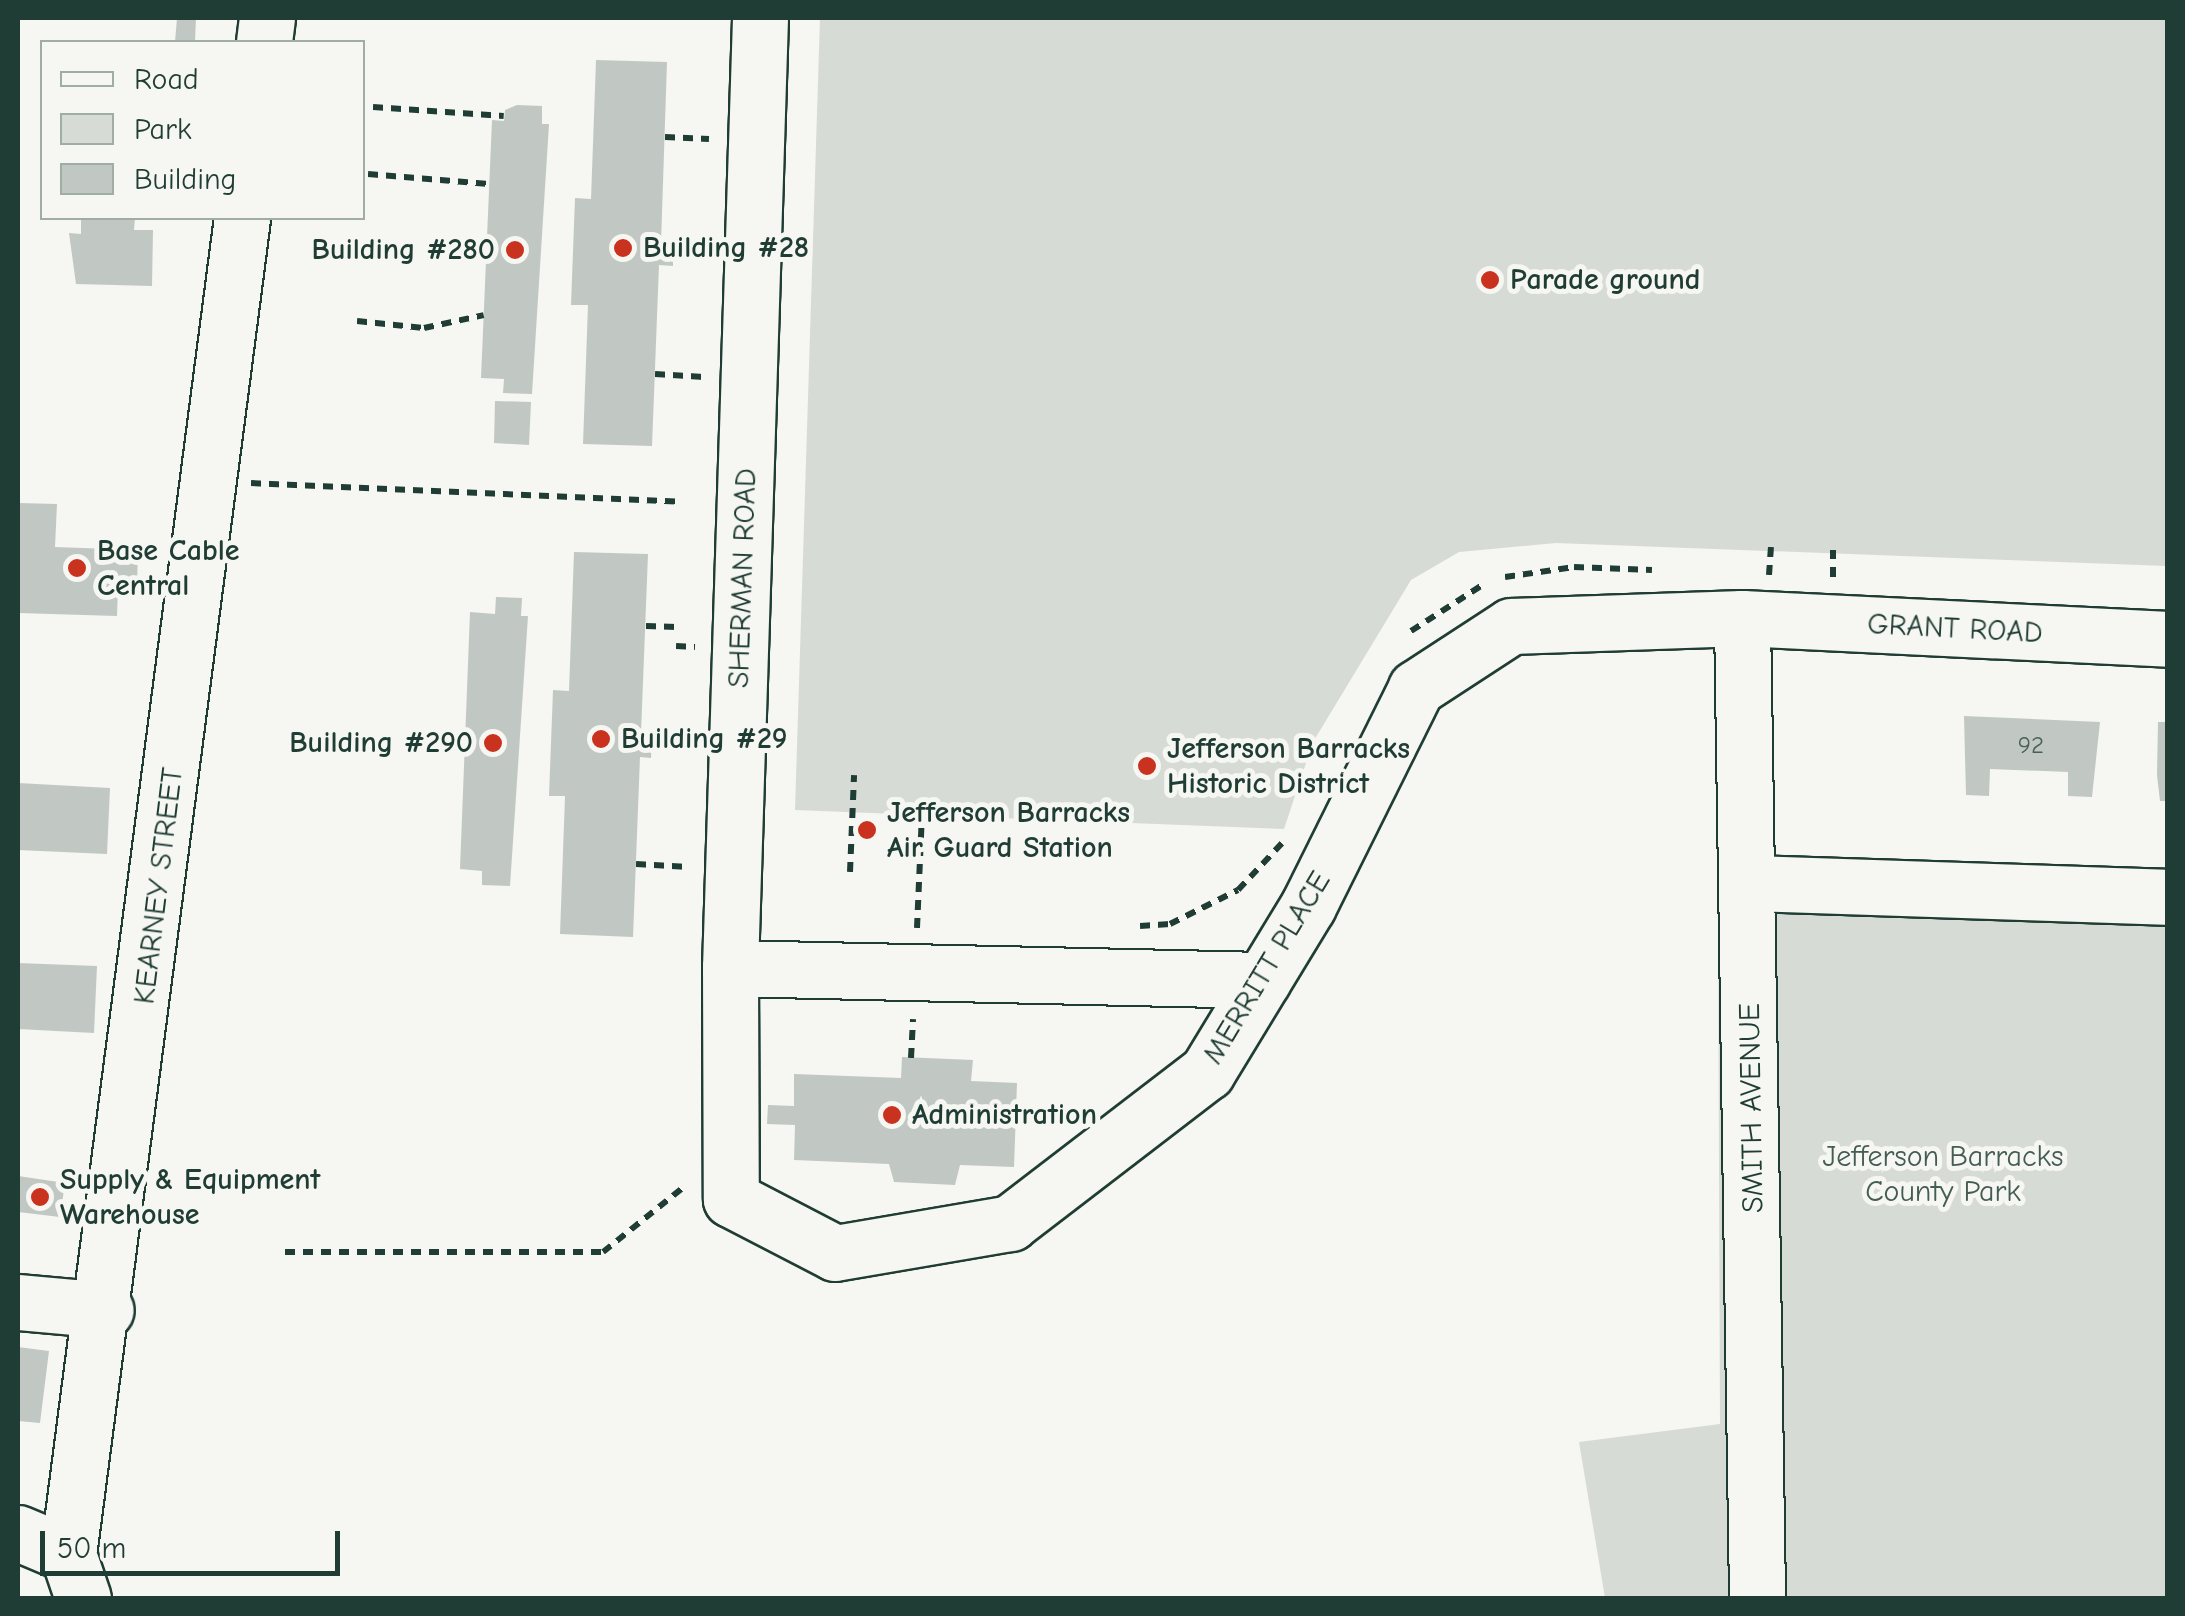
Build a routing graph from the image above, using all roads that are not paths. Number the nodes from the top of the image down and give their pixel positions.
1 (760, 18) edge
2 (242, 220) edge
3 (1756, 596) junction
4 (2168, 639) edge
5 (1749, 883) junction
6 (2168, 897) edge
7 (730, 968) junction
8 (1263, 980) junction
9 (708, 1192) joint
10 (18, 1302) edge
11 (106, 1310) junction
12 (18, 1533) edge
13 (76, 1576) edge
14 (1757, 1598) edge

1 - 7 street, SHERMAN ROAD
2 - 11 street, KEARNEY STREET
3 - 4 street, GRANT ROAD
3 - 5 street, SMITH AVENUE
3 - 8 street, MERRITT PLACE
5 - 6 street
5 - 14 street, SMITH AVENUE
7 - 8 street
7 - 9 street, SHERMAN ROAD
8 - 9 street, MERRITT PLACE
10 - 11 street
11 - 13 street, KEARNEY STREET
12 - 13 street

